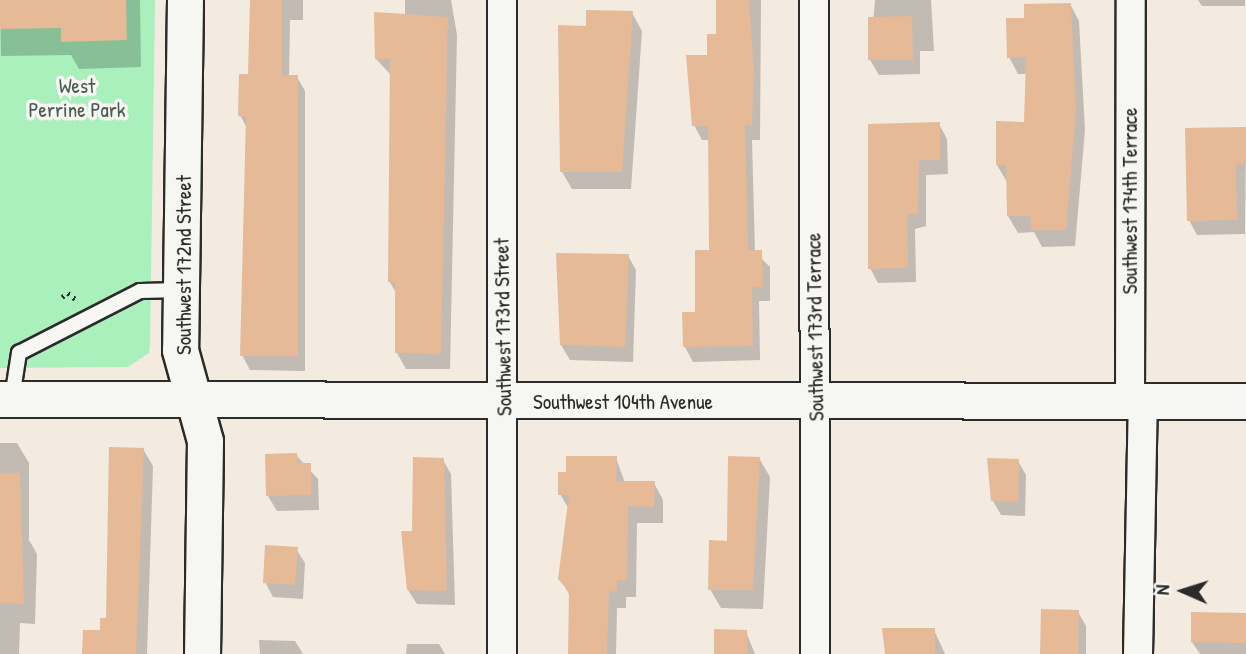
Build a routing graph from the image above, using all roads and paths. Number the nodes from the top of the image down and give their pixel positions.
1 (186, 0) edge
2 (502, 0) edge
3 (814, 0) edge
4 (1131, 0) edge
5 (181, 290) junction
6 (6, 399) edge
7 (193, 399) junction
8 (1246, 401) edge
9 (503, 402) junction
10 (1136, 402) junction
11 (817, 403) junction
12 (202, 654) edge
13 (502, 654) edge
14 (815, 654) edge
15 (1138, 654) edge

1 - 5 street, Southwest 172nd Street
2 - 9 street, Southwest 173rd Street
3 - 11 street, Southwest 173rd Terrace
4 - 10 street, Southwest 174th Terrace
5 - 6 lane
5 - 7 street, Southwest 172nd Street
6 - 7 street, Southwest 104th Avenue
7 - 9 street, Southwest 104th Avenue
7 - 12 street, Southwest 172nd Street
8 - 10 street, Southwest 104th Avenue
9 - 11 street, Southwest 104th Avenue
9 - 13 street, Southwest 173rd Street
10 - 11 street, Southwest 104th Avenue
10 - 15 street, Southwest 174th Terrace
11 - 14 street, Southwest 173rd Terrace

